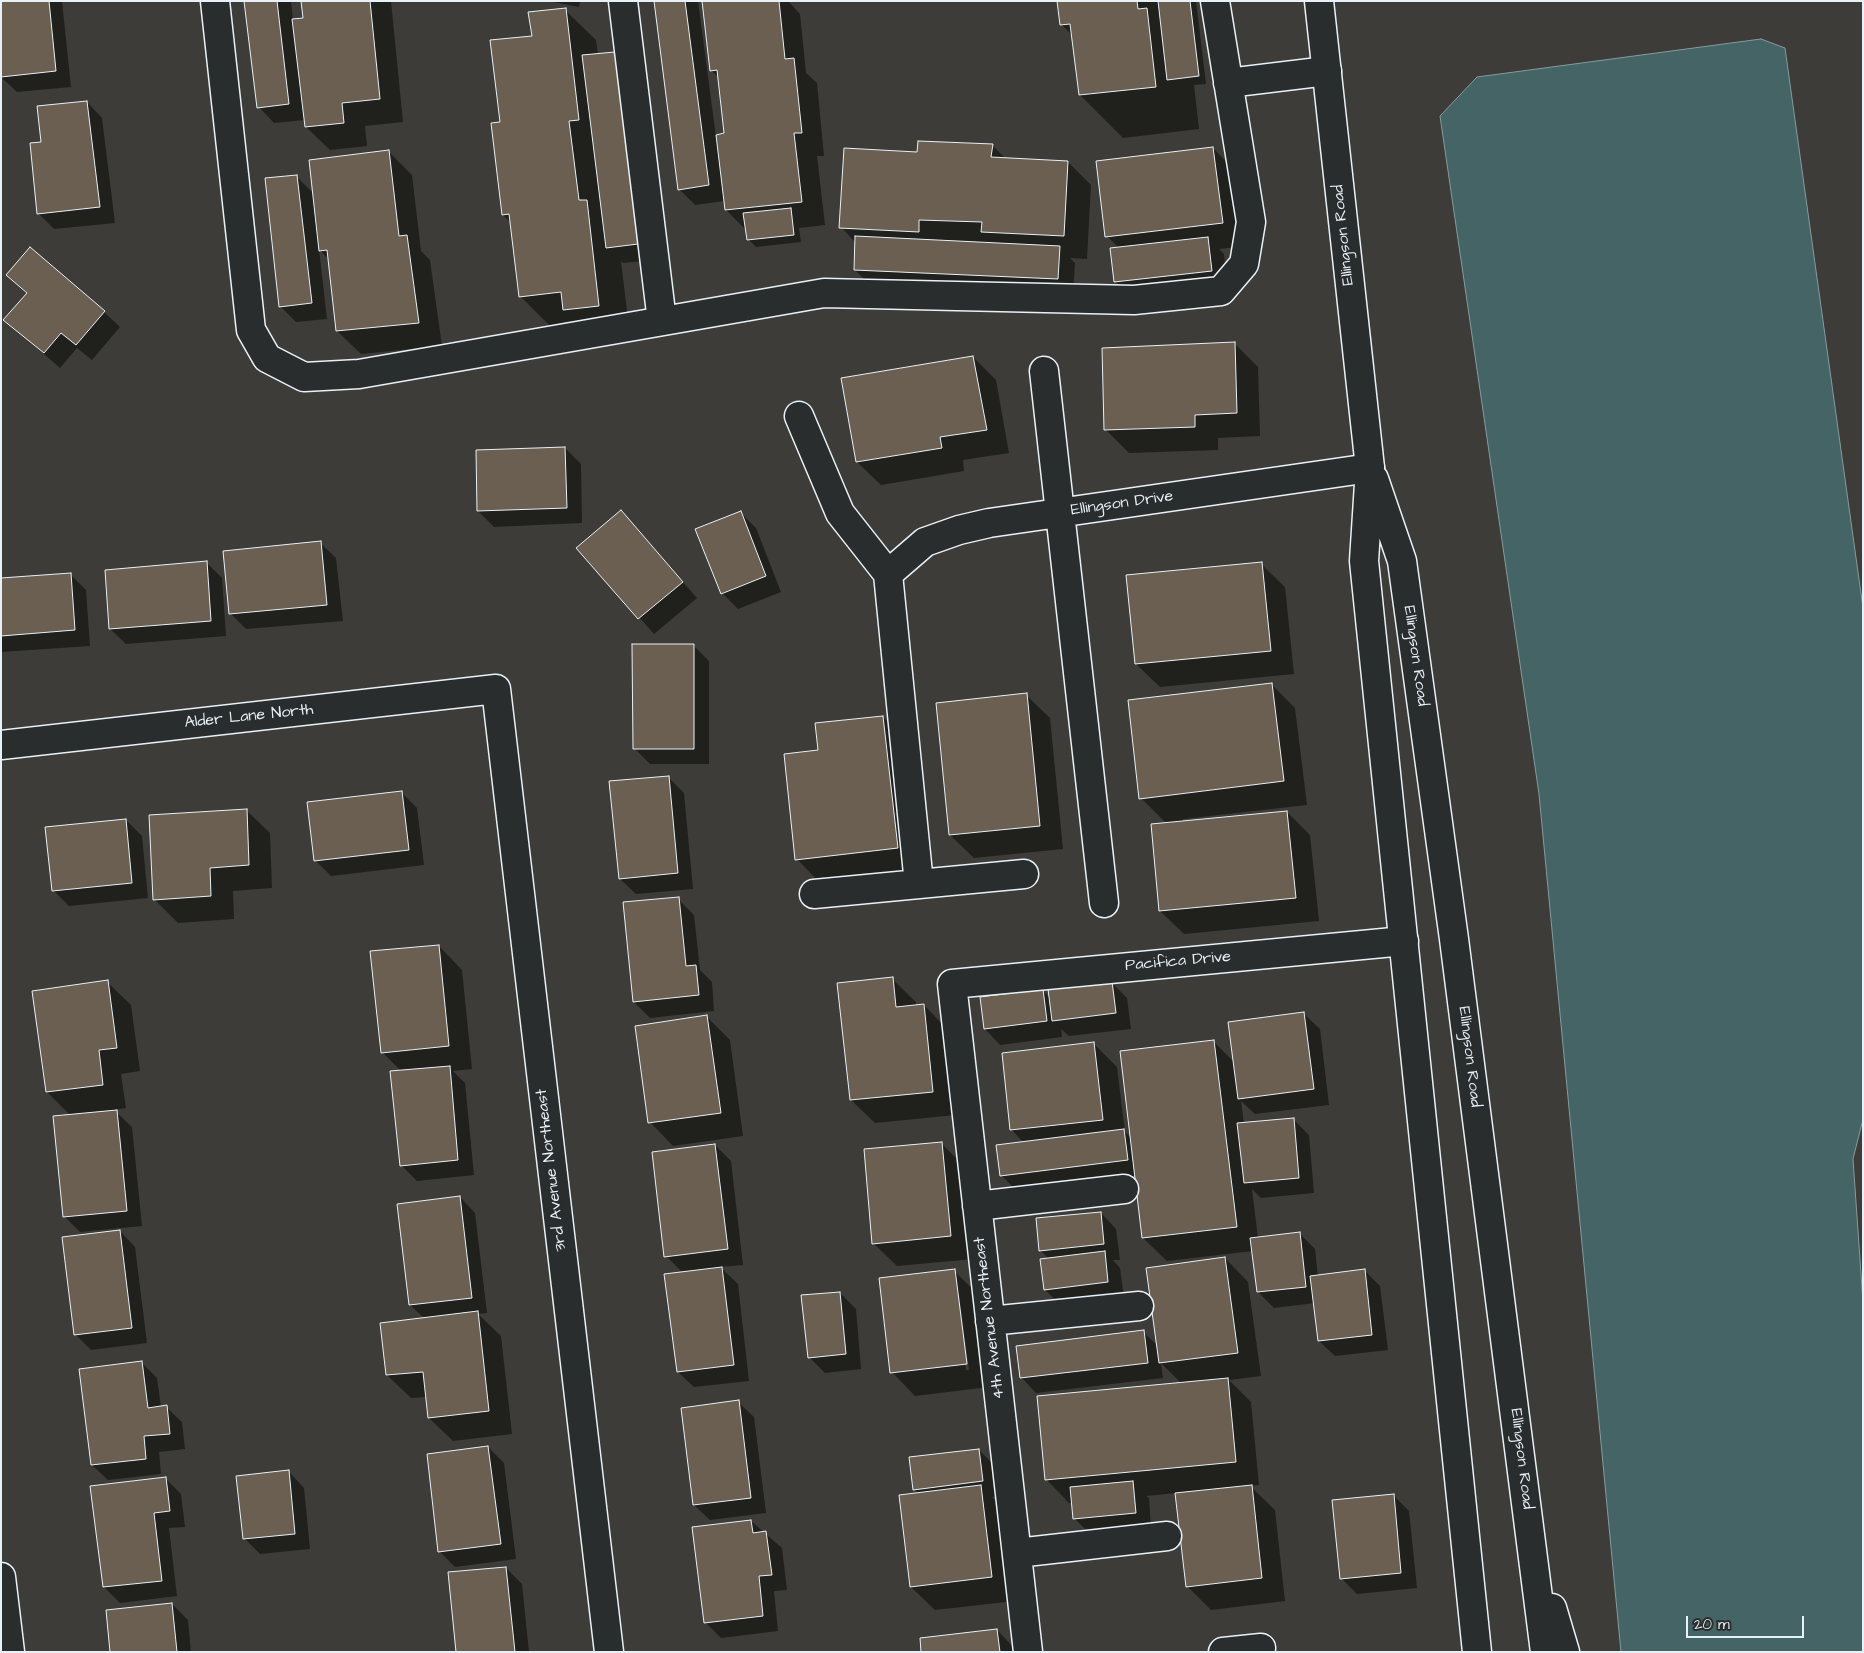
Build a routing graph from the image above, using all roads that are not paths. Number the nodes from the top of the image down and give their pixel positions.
1 (215, 1) edge
2 (623, 1) edge
3 (1215, 1) edge
4 (1319, 1) edge
5 (1327, 72) junction
6 (1228, 83) junction
7 (662, 321) junction
8 (1044, 371) dead end
9 (799, 416) dead end
10 (1370, 468) junction
11 (1060, 513) junction
12 (888, 574) junction
13 (496, 689) joint
14 (1, 745) edge
15 (1024, 874) dead end
16 (919, 884) junction
17 (814, 894) dead end
18 (1104, 903) dead end
19 (1404, 941) junction
20 (952, 984) joint
21 (1124, 1189) dead end
22 (977, 1206) junction
23 (1139, 1306) dead end
24 (990, 1321) junction
25 (1167, 1536) dead end
26 (1533, 1547) junction
27 (1017, 1553) junction
28 (1, 1577) edge
29 (1261, 1648) dead end
30 (10, 1652) edge
31 (609, 1652) edge
32 (1028, 1652) edge
33 (1223, 1652) edge
34 (1477, 1652) edge
35 (1544, 1652) edge
36 (1566, 1652) edge

1 - 7 street
2 - 7 street
3 - 6 street
4 - 5 street, Ellingson Road
5 - 6 street
5 - 10 street, Ellingson Road
6 - 7 street
8 - 11 street
9 - 12 street
10 - 11 street, Ellingson Drive
10 - 19 street, Ellingson Road
10 - 26 street, Ellingson Road
11 - 12 street, Ellingson Drive
11 - 18 street
12 - 16 street
13 - 14 street, Alder Lane North
13 - 31 street, 3rd Avenue Northeast
15 - 16 street
16 - 17 street
19 - 20 street, Pacifica Drive
19 - 34 street, Ellingson Road
20 - 22 street, 4th Avenue Northeast
21 - 22 street
22 - 24 street, 4th Avenue Northeast
23 - 24 street
24 - 27 street, 4th Avenue Northeast
25 - 27 street
26 - 35 street, Ellingson Road
26 - 36 street
27 - 32 street, 4th Avenue Northeast
28 - 30 street
29 - 33 street

